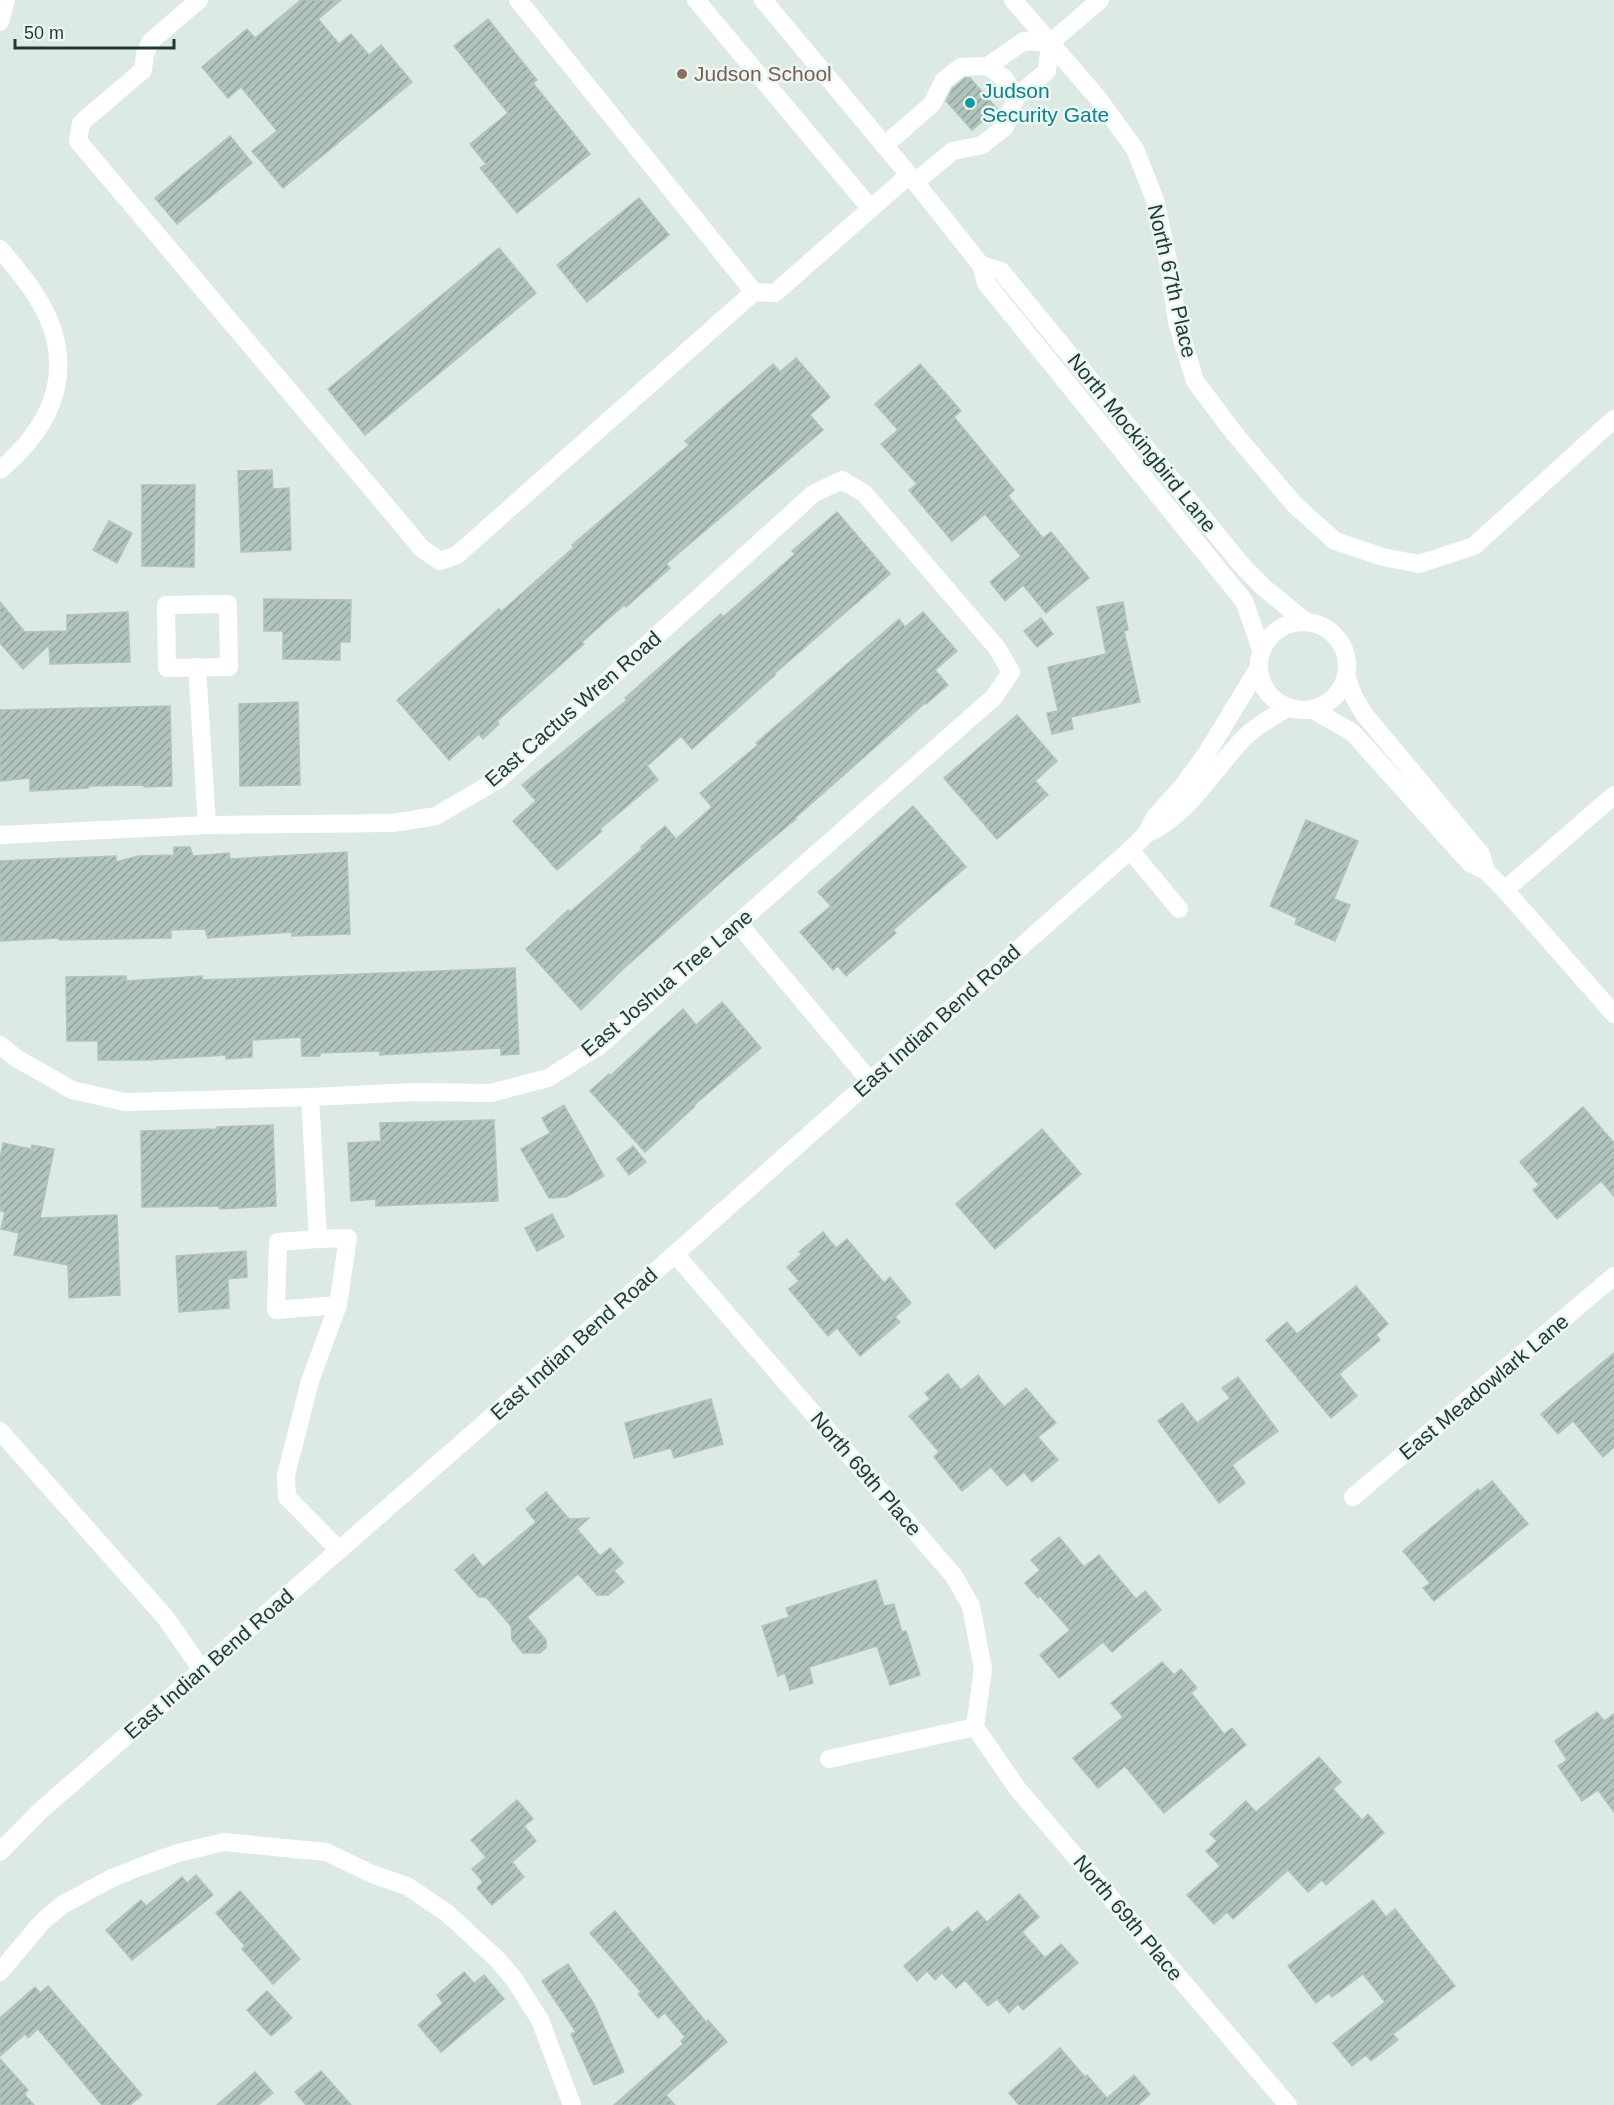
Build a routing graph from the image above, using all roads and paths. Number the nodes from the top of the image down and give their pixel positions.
1 (6, 0) edge
2 (199, 0) edge
3 (518, 0) edge
4 (696, 0) edge
5 (763, 0) edge
6 (1013, 0) edge
7 (1100, 0) edge
8 (0, 22) edge
9 (1050, 43) junction
10 (988, 66) junction
11 (1016, 97) junction
12 (885, 146) junction
13 (912, 179) junction
14 (871, 209) junction
15 (0, 249) edge
16 (981, 265) junction
17 (754, 292) junction
18 (1614, 419) edge
19 (0, 470) edge
20 (1306, 622) junction
21 (1262, 649) junction
22 (197, 667) junction
23 (1258, 669) junction
24 (1011, 672) joint
25 (1346, 675) junction
26 (1287, 708) junction
27 (1312, 710) junction
28 (1614, 795) edge
29 (207, 825) junction
30 (1146, 834) junction
31 (0, 835) edge
32 (1130, 850) junction
33 (1486, 871) junction
34 (1505, 890) junction
35 (1179, 909) dead end
36 (738, 923) junction
37 (1614, 1014) edge
38 (0, 1046) edge
39 (870, 1081) junction
40 (310, 1097) junction
41 (318, 1239) junction
42 (675, 1254) junction
43 (1614, 1276) edge
44 (338, 1305) junction
45 (0, 1431) edge
46 (1353, 1497) dead end
47 (339, 1550) junction
48 (202, 1670) junction
49 (975, 1727) junction
50 (829, 1759) dead end
51 (0, 1852) edge
52 (0, 1972) edge
53 (572, 2105) edge
54 (1288, 2105) edge

1 - 8 street
2 - 17 street
3 - 17 street
4 - 14 street
5 - 12 street, North Mockingbird Lane
6 - 9 street, North 67th Place
7 - 9 street
9 - 10 street
9 - 11 street
9 - 18 street, North 67th Place
10 - 11 street
10 - 12 street
11 - 13 street
12 - 13 street, North Mockingbird Lane
13 - 14 street
13 - 16 street, North Mockingbird Lane
14 - 17 street
15 - 19 street
16 - 20 street, North Mockingbird Lane
16 - 21 street, North Mockingbird Lane
20 - 21 street
20 - 25 street, North Mockingbird Lane
21 - 23 street
22 - 22 street
22 - 29 street
23 - 26 street
23 - 30 street, East Indian Bend Road
24 - 29 street, East Cactus Wren Road
24 - 36 street, East Joshua Tree Lane
25 - 27 street
25 - 33 street, North Mockingbird Lane
26 - 27 street, North Mockingbird Lane
26 - 30 street, East Indian Bend Road
27 - 33 street, North Mockingbird Lane
28 - 34 street
29 - 31 street, East Cactus Wren Road
30 - 32 street, East Indian Bend Road
32 - 35 street
32 - 39 street, East Indian Bend Road
33 - 34 street, North Mockingbird Lane
34 - 37 street, North Mockingbird Lane
36 - 39 street
36 - 40 street, East Joshua Tree Lane
38 - 40 street, East Joshua Tree Lane
39 - 42 street, East Indian Bend Road
40 - 41 street
41 - 44 street
41 - 44 street
42 - 47 street, East Indian Bend Road
42 - 49 street, North 69th Place
43 - 46 street, East Meadowlark Lane
44 - 47 street
45 - 48 street
47 - 48 street, East Indian Bend Road
48 - 51 street, East Indian Bend Road
49 - 50 street
49 - 54 street, North 69th Place
52 - 53 street

